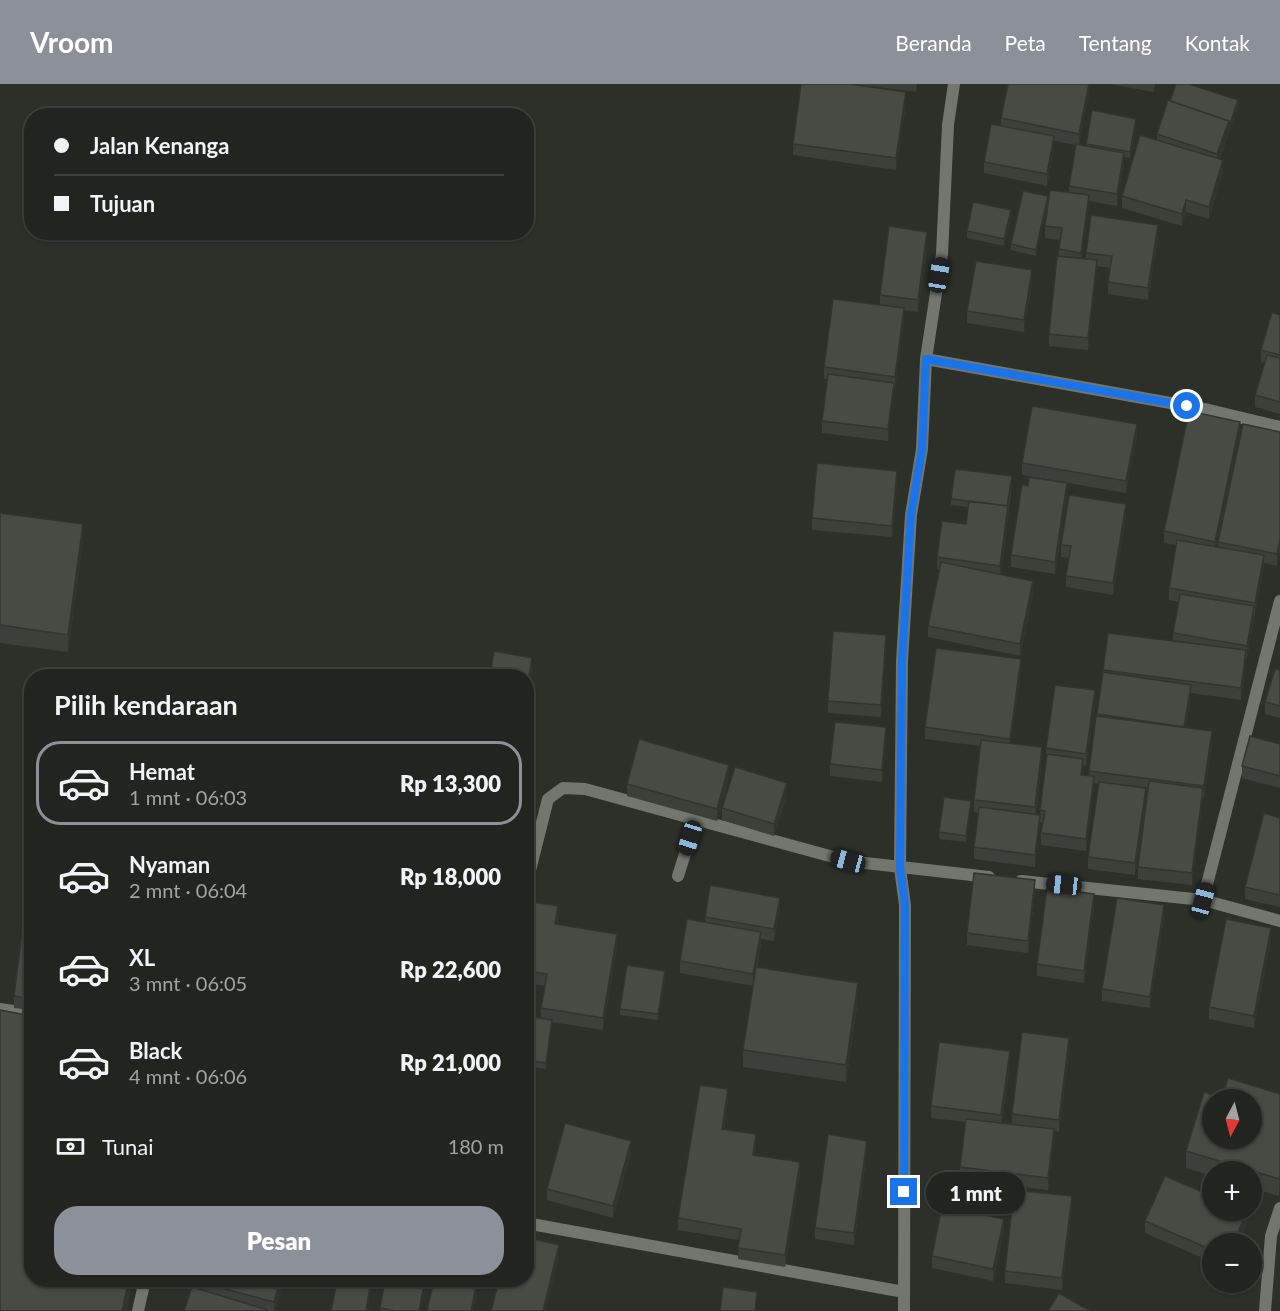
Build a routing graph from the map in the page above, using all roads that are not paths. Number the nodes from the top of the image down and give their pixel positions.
1 (954, 84) edge
2 (926, 359) junction
3 (1280, 427) edge
4 (1280, 601) edge
5 (696, 819) junction
6 (534, 854) edge
7 (900, 868) junction
8 (678, 876) dead end
9 (1203, 900) junction
10 (1280, 921) edge
11 (0, 1009) edge
12 (24, 1013) edge
13 (1280, 1208) edge
14 (534, 1224) edge
15 (143, 1287) edge
16 (904, 1292) junction
17 (138, 1311) edge
18 (904, 1311) edge
19 (1265, 1311) edge

1 - 2 street
2 - 3 street
2 - 7 street
4 - 9 street
5 - 6 street
5 - 7 street
5 - 8 street
7 - 9 street
7 - 16 street
9 - 10 street
11 - 12 street
13 - 19 street
14 - 16 street
15 - 17 street
16 - 18 street

